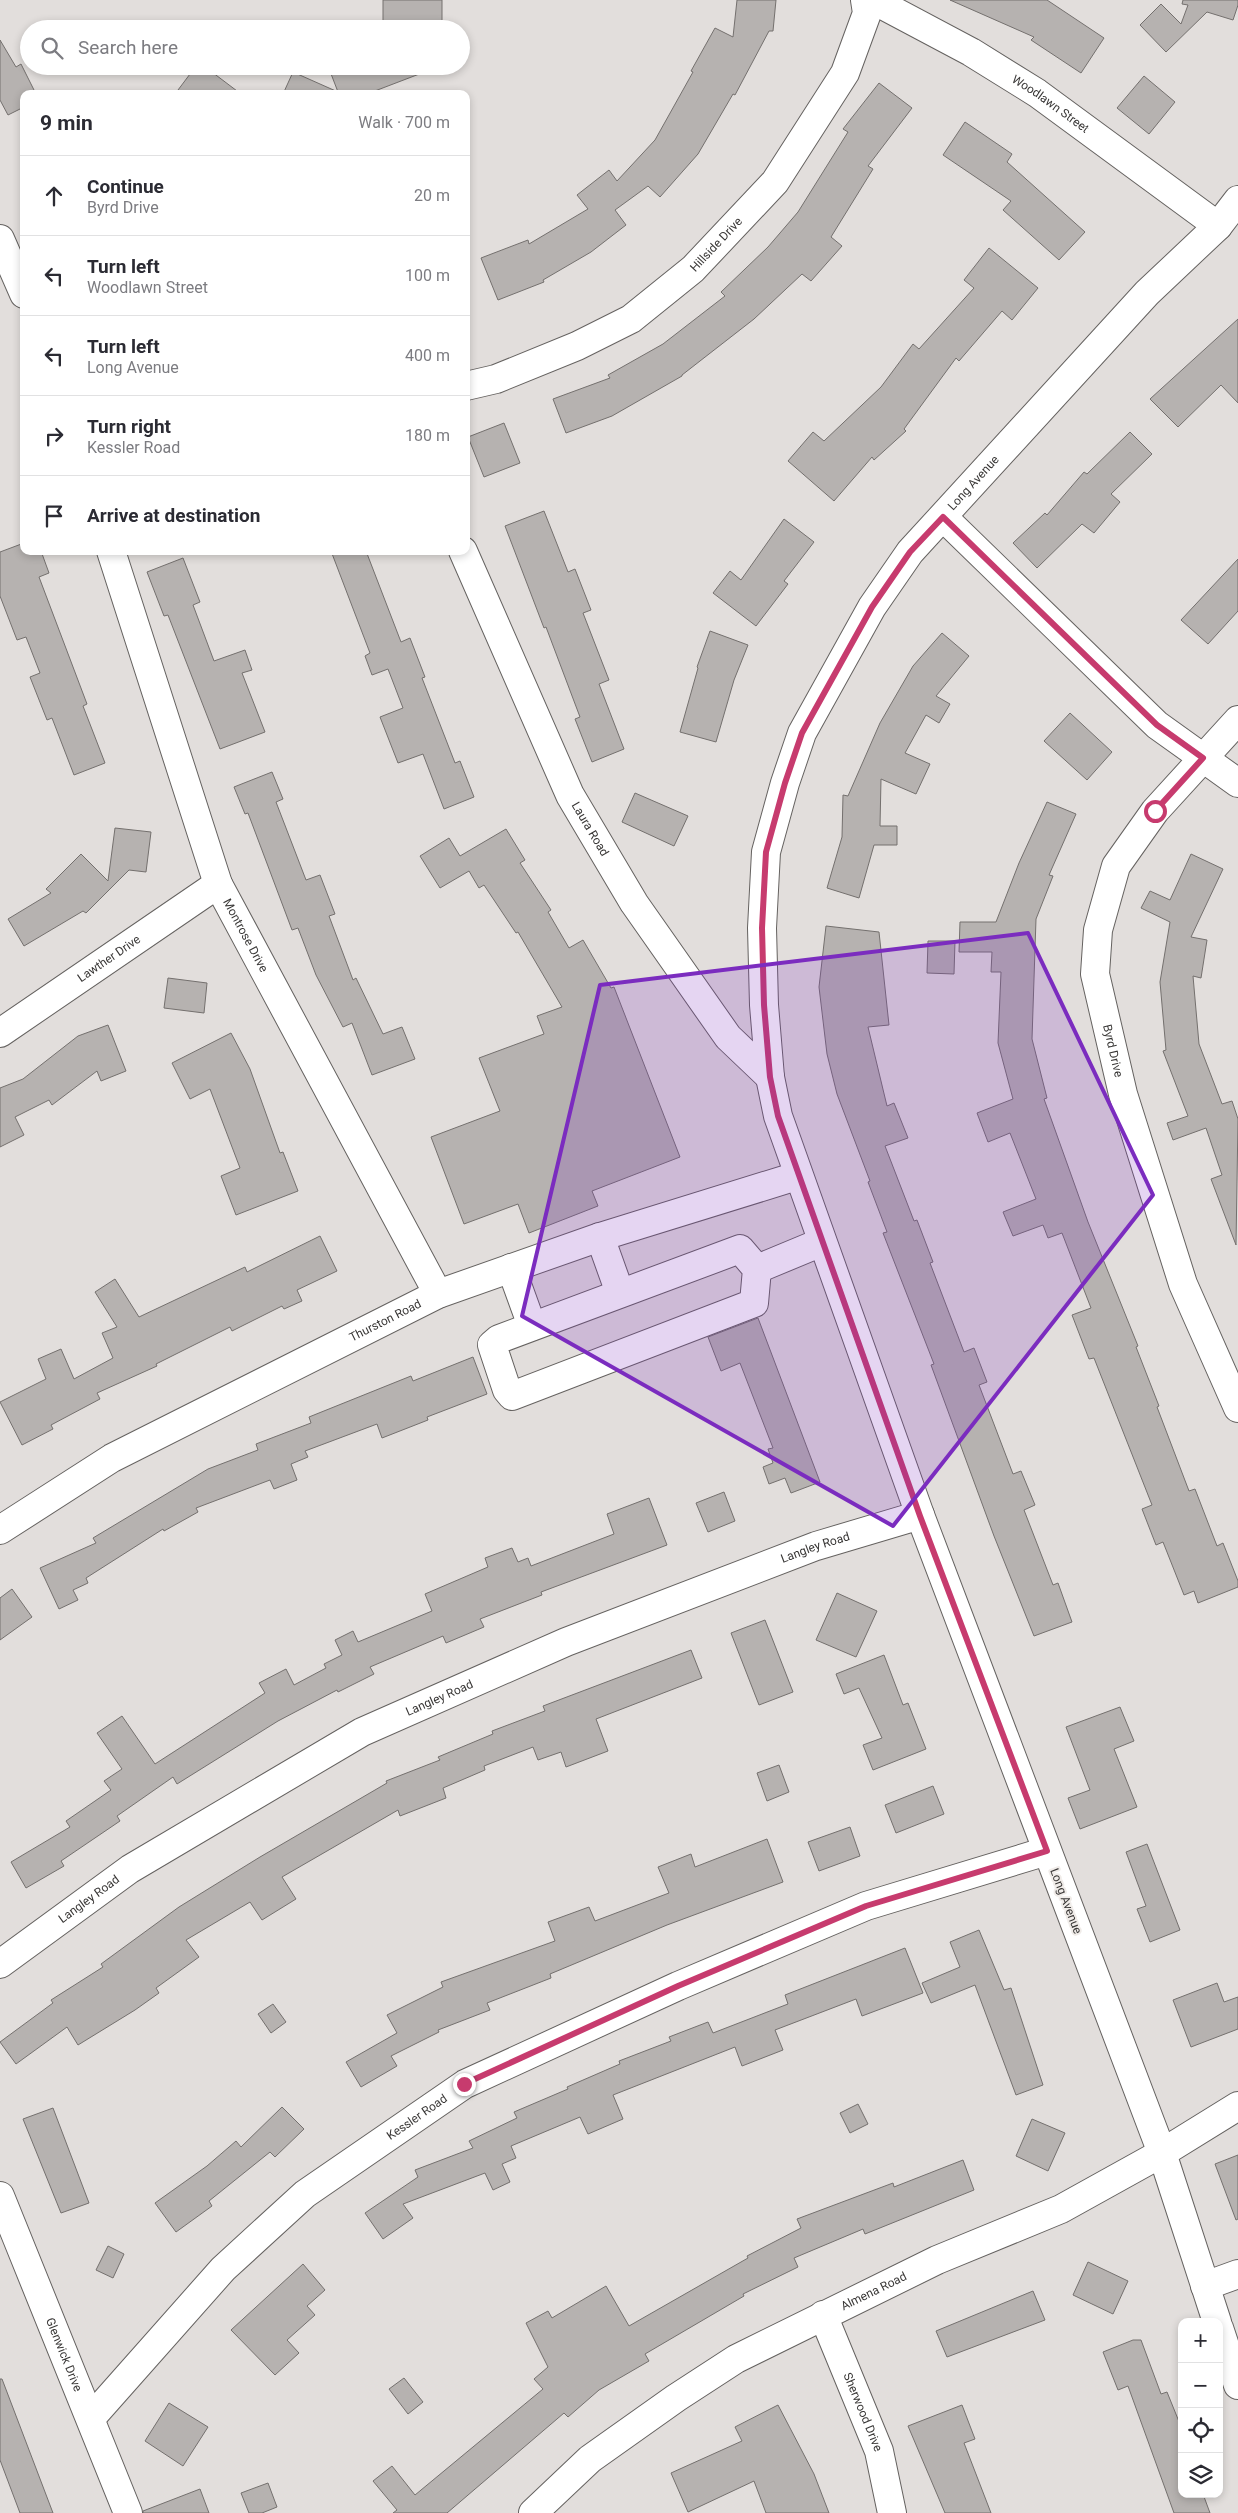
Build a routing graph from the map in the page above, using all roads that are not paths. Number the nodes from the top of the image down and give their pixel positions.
1 (865, 0) edge
2 (873, 0) edge
3 (1238, 200) edge
4 (1218, 226) junction
5 (0, 239) edge
6 (20, 285) edge
7 (470, 385) edge
8 (943, 517) junction
9 (112, 555) edge
10 (465, 555) edge
11 (1238, 720) edge
12 (1203, 758) junction
13 (1238, 783) edge
14 (218, 884) junction
15 (0, 1033) edge
16 (770, 1077) junction
17 (798, 1176) junction
18 (600, 1237) junction
19 (822, 1242) junction
20 (511, 1268) junction
21 (757, 1269) junction
22 (620, 1293) junction
23 (438, 1294) junction
24 (532, 1326) junction
25 (1238, 1408) edge
26 (920, 1516) junction
27 (0, 1530) edge
28 (1047, 1851) junction
29 (0, 1964) edge
30 (1238, 2106) edge
31 (1162, 2153) junction
32 (0, 2196) edge
33 (1238, 2274) edge
34 (1205, 2286) junction
35 (823, 2315) junction
36 (1216, 2318) edge
37 (1223, 2340) edge
38 (1238, 2385) edge
39 (91, 2418) junction
40 (128, 2513) edge
41 (533, 2513) edge
42 (892, 2513) edge

1 - 7 street, Hillside Drive
2 - 4 street, Woodlawn Street
3 - 4 street, Long Avenue
4 - 8 street, Long Avenue
5 - 6 street
8 - 12 street
8 - 16 street, Long Avenue
9 - 14 street, Montrose Drive
10 - 16 street, Laura Road
11 - 12 street, Byrd Drive
12 - 13 street
12 - 25 street, Byrd Drive
14 - 15 street, Lawther Drive
14 - 23 street, Montrose Drive
16 - 17 street, Long Avenue
17 - 18 street, Thurston Road
17 - 19 street, Long Avenue
18 - 20 street, Thurston Road
18 - 22 street
19 - 21 street
19 - 26 street, Long Avenue
20 - 23 street, Thurston Road
20 - 24 street
21 - 22 street
21 - 24 street
22 - 24 street
23 - 27 street, Thurston Road
26 - 28 street, Long Avenue
26 - 29 street, Langley Road
28 - 31 street, Long Avenue
28 - 39 street, Kessler Road
30 - 31 street, Almena Road
31 - 34 street, Long Avenue
31 - 35 street, Almena Road
32 - 39 street, Glenwick Drive
33 - 34 street
34 - 36 street, Long Avenue
35 - 41 street, Almena Road
35 - 42 street, Sherwood Drive
37 - 38 street
39 - 40 street, Glenwick Drive

